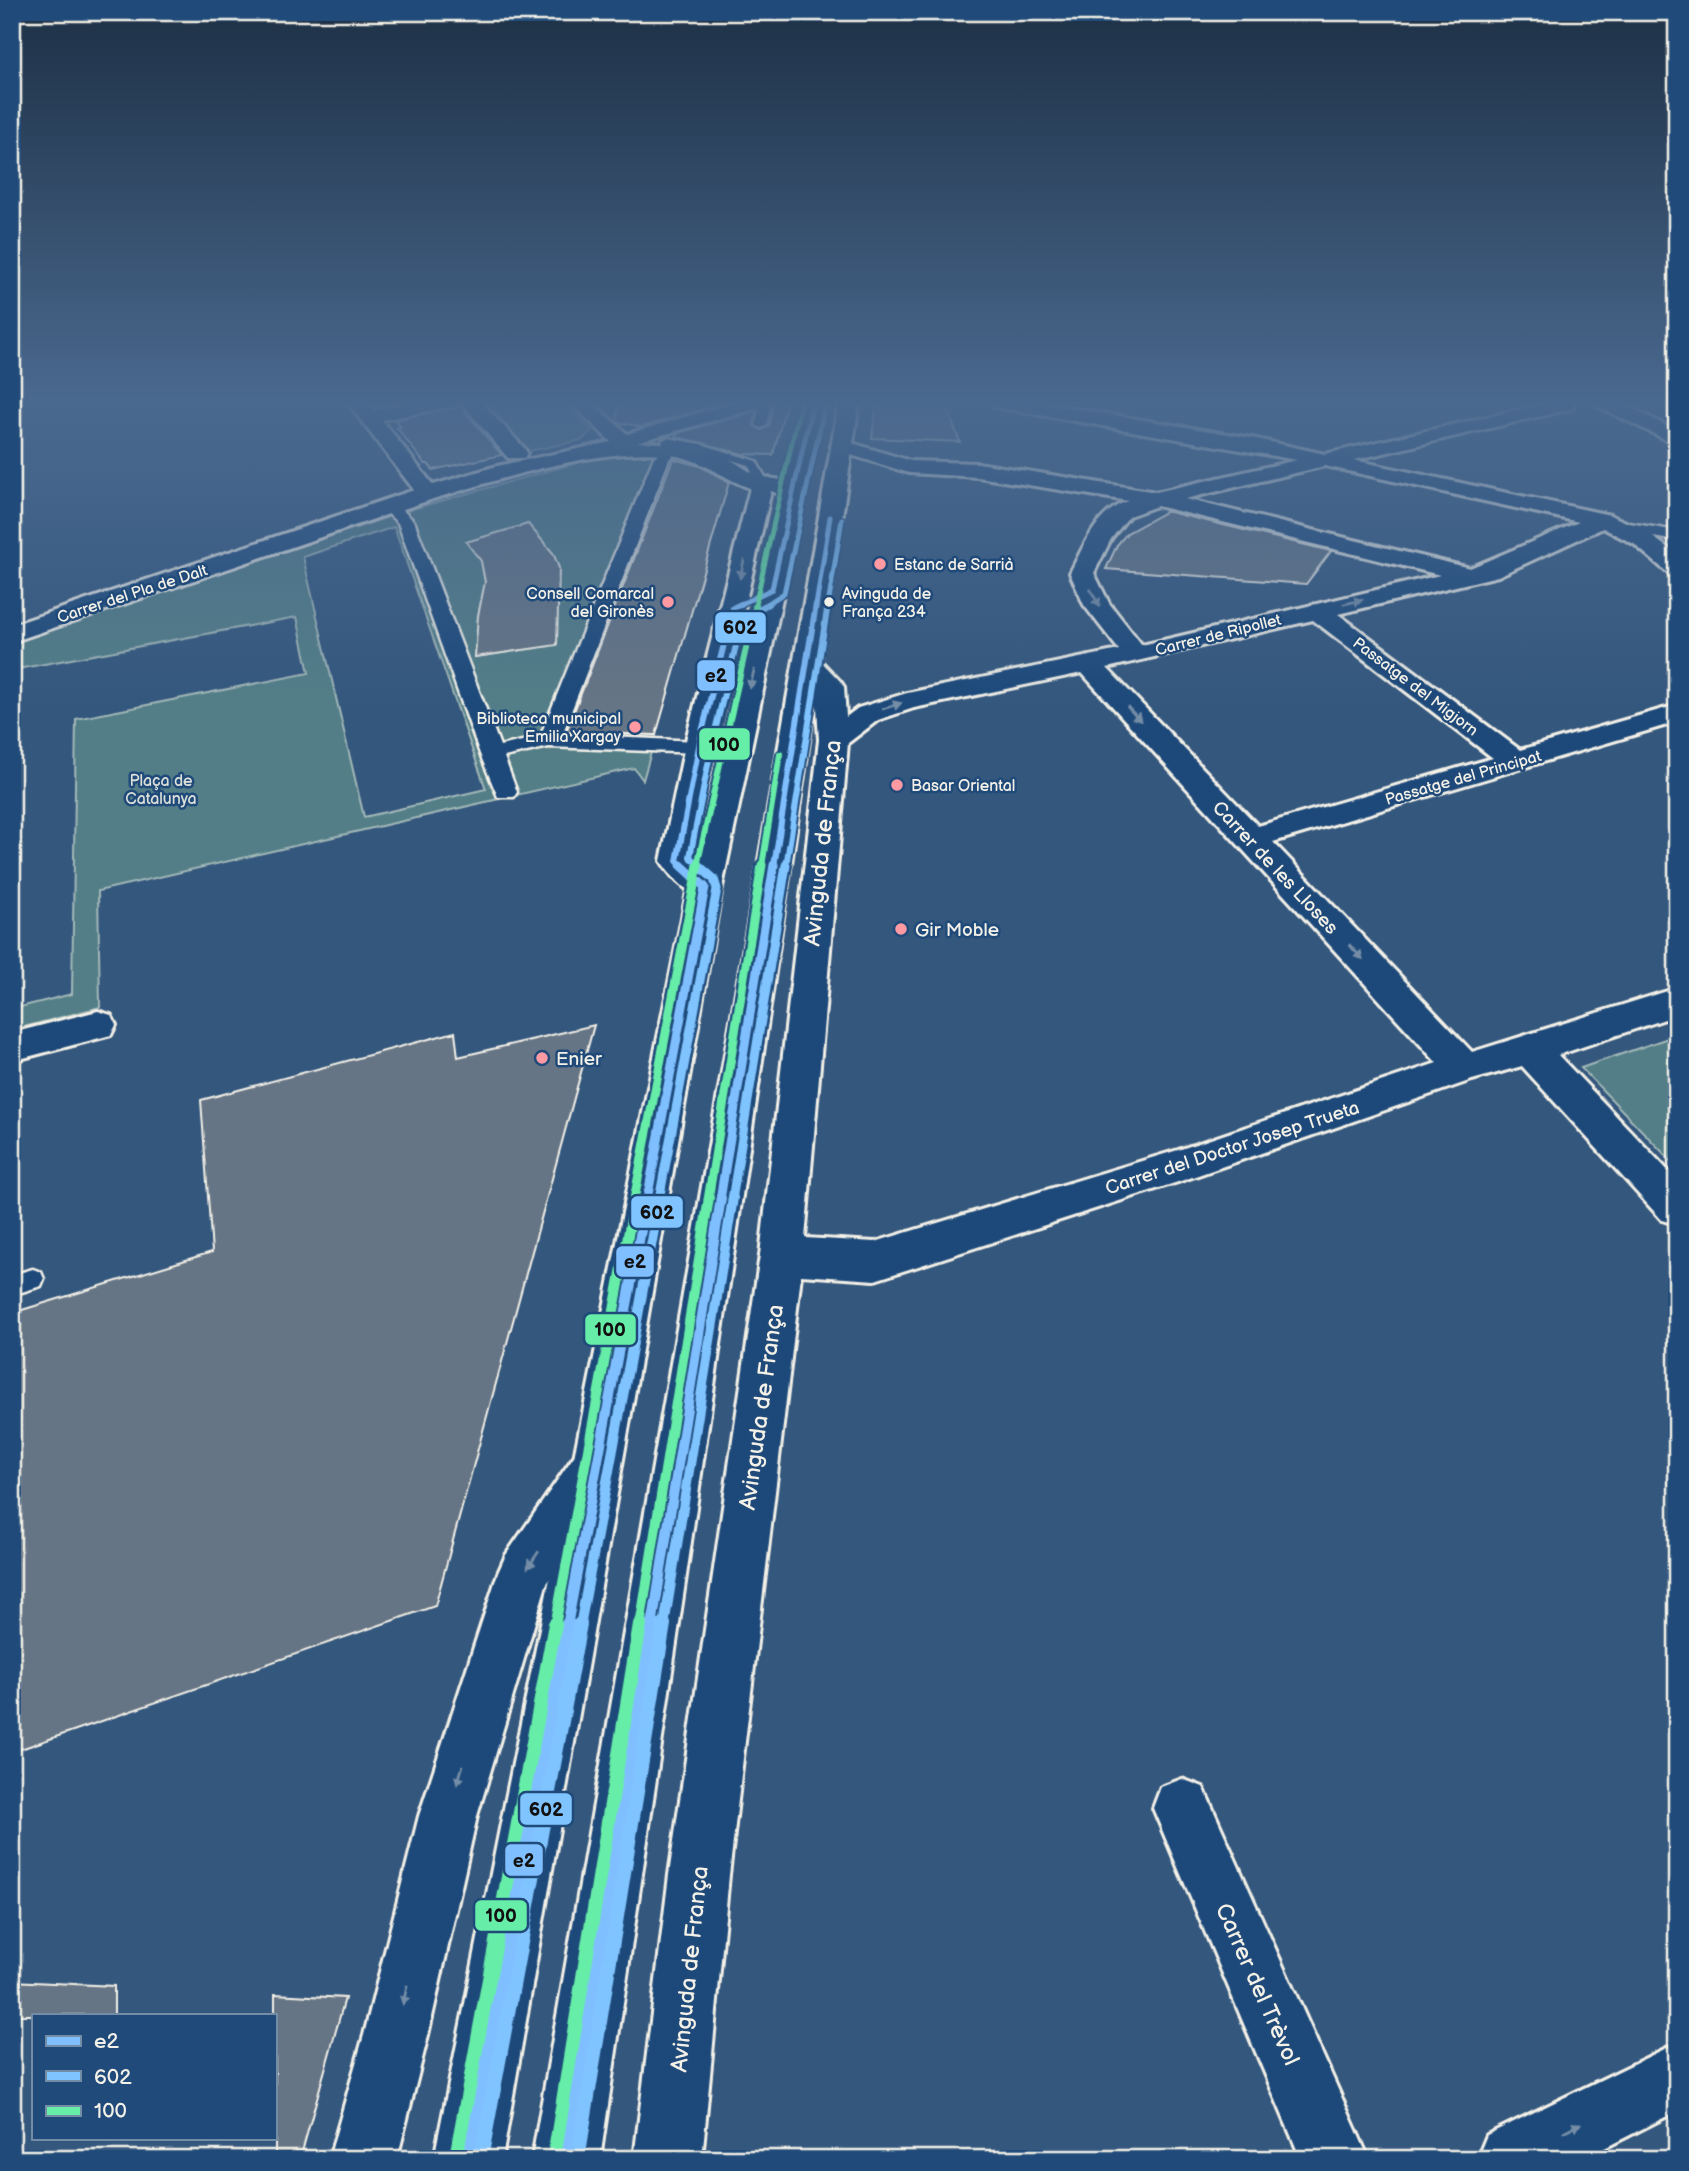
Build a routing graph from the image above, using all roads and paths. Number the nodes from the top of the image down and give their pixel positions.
1 (402, 503) edge
2 (644, 503) edge
3 (750, 503) edge
4 (791, 503) edge
5 (833, 503) edge
6 (1144, 503) edge
7 (1174, 503) edge
8 (1522, 503) edge
9 (390, 508) junction
10 (1613, 524) junction
11 (1677, 536) edge
12 (1677, 568) edge
13 (1469, 575) junction
14 (772, 589) junction
15 (733, 608) junction
16 (1316, 610) junction
17 (12, 634) edge
18 (1136, 654) junction
19 (807, 663) junction
20 (1088, 664) junction
21 (1677, 713) edge
22 (834, 740) junction
23 (549, 741) junction
24 (699, 747) junction
25 (491, 754) junction
26 (1516, 761) junction
27 (506, 792) dead end
28 (1249, 839) junction
29 (705, 887) junction
30 (1677, 1001) edge
31 (98, 1025) dead end
32 (12, 1046) edge
33 (1530, 1050) junction
34 (1465, 1068) junction
35 (1677, 1208) edge
36 (782, 1255) junction
37 (598, 1462) junction
38 (1182, 1808) dead end
39 (1677, 2076) edge
40 (363, 2159) edge
41 (468, 2159) edge
42 (566, 2159) edge
43 (668, 2159) edge
44 (1335, 2159) edge
45 (1511, 2159) edge

1 - 9 street, Carrer del Pla de Dalt
2 - 23 street
3 -> 15 street
4 - 14 street
5 - 19 street, Avinguda de França
6 -> 18 street
7 - 13 street
8 - 10 street
9 - 17 street, Carrer del Pla de Dalt
9 - 25 street
10 - 11 street
10 - 12 street
10 - 13 street, Carrer de Ripollet
16 -> 13 street, Carrer de Ripollet
14 - 15 street
14 -> 29 street
15 - 24 street
16 - 18 street, Carrer de Ripollet
16 - 26 street, Passatge del Migjorn
18 - 20 street, Carrer de Ripollet
19 - 22 street, Avinguda de França
19 - 42 street, Avinguda de França
22 -> 20 street, Carrer de Ripollet
20 -> 28 street, Carrer de les Lloses
21 - 26 street, Passatge del Principat
22 - 36 street, Avinguda de França
23 - 24 street
23 - 25 street
24 - 29 street
25 - 27 street
26 - 28 street, Passatge del Principat
28 -> 34 street, Carrer de les Lloses
29 - 37 street
30 - 33 street, Carrer del Doctor Josep Trueta
31 - 32 street
33 - 34 street, Carrer del Doctor Josep Trueta
33 - 35 street
34 - 36 street, Carrer del Doctor Josep Trueta
36 - 43 street, Avinguda de França
37 -> 40 street
37 - 41 street
38 - 44 street, Carrer del Trèvol
45 -> 39 street

